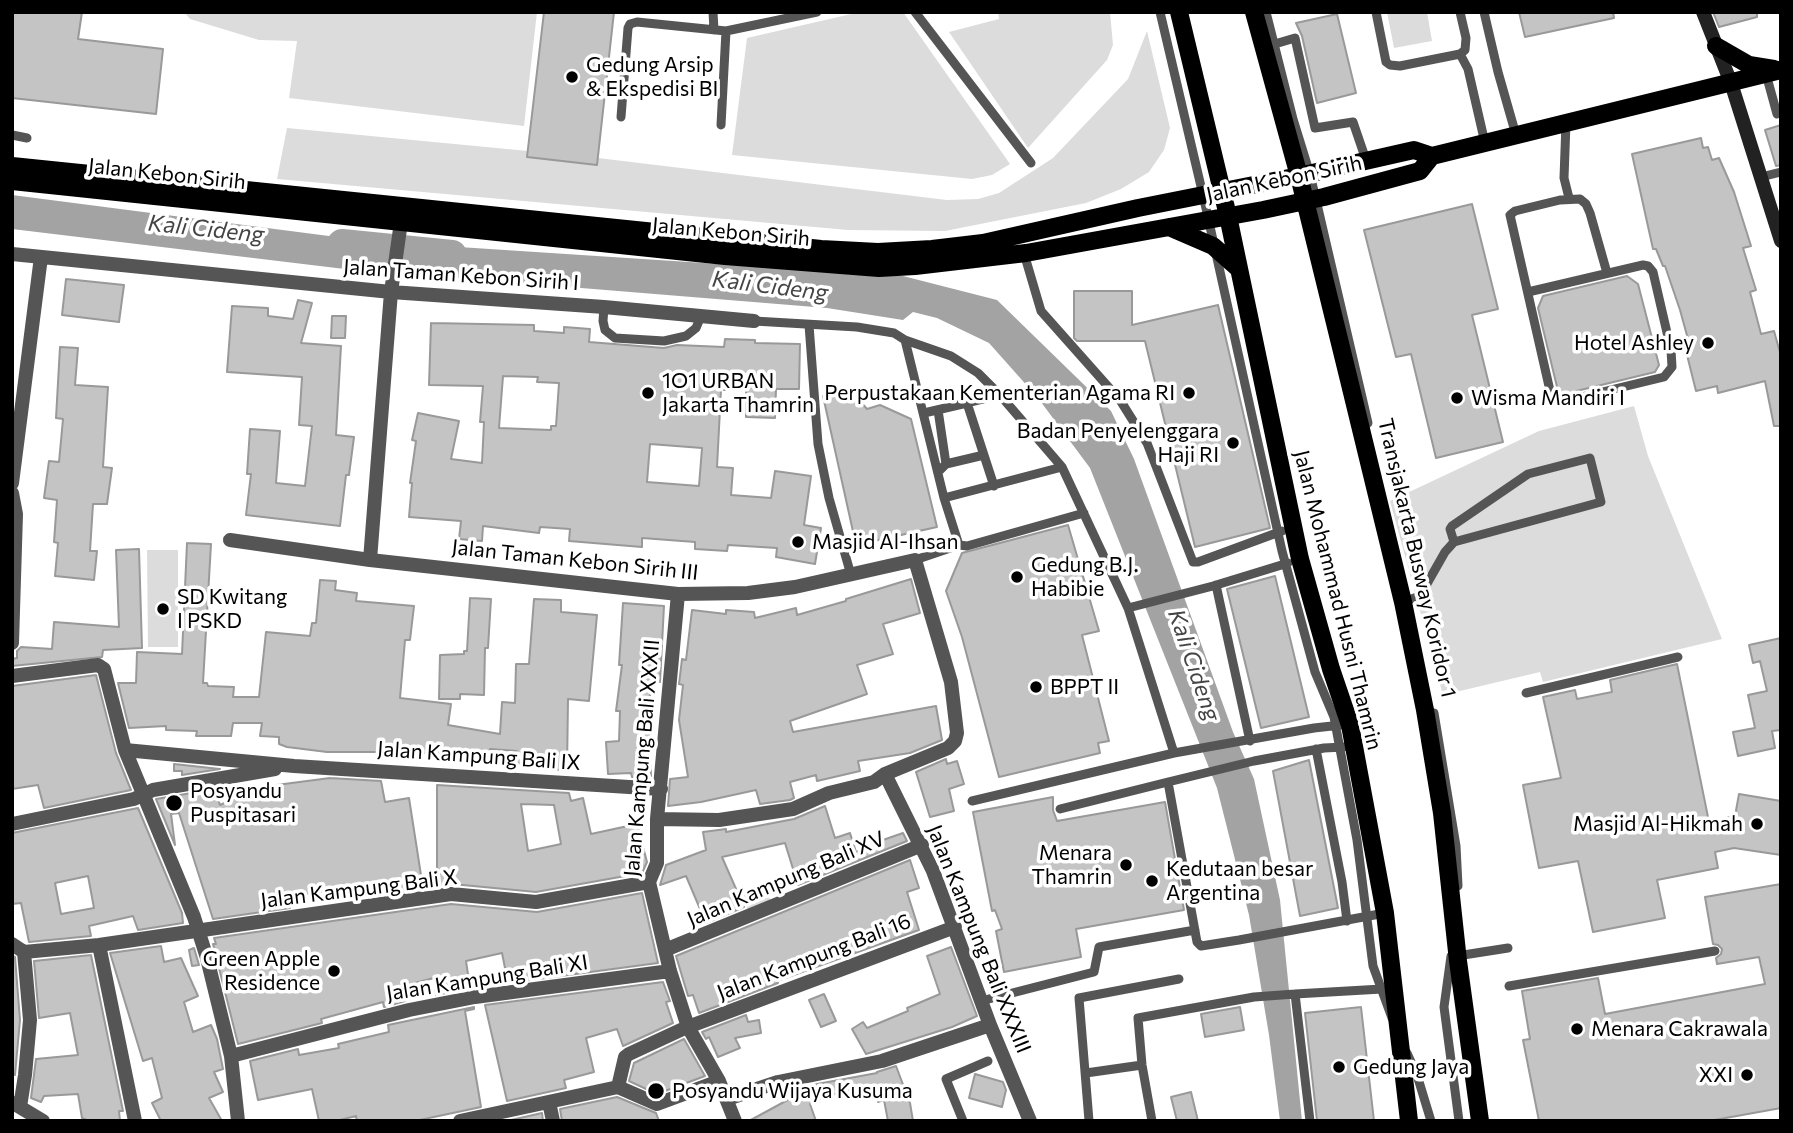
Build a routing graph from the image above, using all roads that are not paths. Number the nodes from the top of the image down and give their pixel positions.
1 (647, 12) edge
2 (713, 12) edge
3 (817, 12) edge
4 (915, 12) edge
5 (1160, 12) edge
6 (1179, 12) edge
7 (1254, 12) edge
8 (1266, 12) edge
9 (1376, 12) edge
10 (1460, 12) edge
11 (1484, 12) edge
12 (1703, 12) edge
13 (646, 23) junction
14 (714, 30) junction
15 (726, 31) junction
16 (1268, 46) junction
17 (1716, 46) junction
18 (1460, 54) junction
19 (1776, 71) edge
20 (1731, 83) junction
21 (1777, 114) dead end
22 (621, 117) dead end
23 (1566, 124) junction
24 (721, 125) dead end
25 (12, 135) edge
26 (1517, 135) junction
27 (27, 138) dead end
28 (1485, 143) junction
29 (1432, 156) junction
30 (1366, 160) junction
31 (1031, 163) dead end
32 (12, 166) edge
33 (1781, 172) edge
34 (1305, 175) junction
35 (1761, 177) junction
36 (12, 181) edge
37 (1223, 192) junction
38 (1203, 195) junction
39 (1569, 198) junction
40 (1310, 200) junction
41 (1228, 216) junction
42 (1208, 219) junction
43 (1169, 227) junction
44 (400, 228) junction
45 (1781, 241) edge
46 (1023, 244) junction
47 (1213, 246) junction
48 (12, 254) edge
49 (41, 257) junction
50 (1239, 269) junction
51 (1607, 274) junction
52 (391, 292) junction
53 (1528, 292) junction
54 (604, 306) junction
55 (701, 316) junction
56 (754, 321) joint
57 (809, 325) junction
58 (905, 340) junction
59 (1000, 395) junction
60 (967, 403) junction
61 (938, 410) junction
62 (924, 413) junction
63 (984, 455) junction
64 (946, 464) junction
65 (1062, 467) junction
66 (938, 472) junction
67 (12, 483) edge
68 (994, 486) junction
69 (12, 493) edge
70 (944, 498) junction
71 (1084, 513) junction
72 (14, 514) edge
73 (1286, 529) junction
74 (230, 540) dead end
75 (1454, 542) junction
76 (959, 545) junction
77 (370, 560) junction
78 (915, 560) junction
79 (1293, 561) junction
80 (851, 575) junction
81 (1215, 585) junction
82 (678, 594) junction
83 (1406, 602) junction
84 (1130, 607) junction
85 (12, 643) edge
86 (1678, 657) dead end
87 (12, 676) edge
88 (1526, 693) dead end
89 (1342, 725) junction
90 (1249, 741) junction
91 (1346, 747) junction
92 (1315, 749) junction
93 (125, 750) junction
94 (1175, 753) junction
95 (294, 765) junction
96 (885, 774) junction
97 (1168, 782) junction
98 (661, 789) junction
99 (142, 795) junction
100 (972, 802) dead end
101 (1060, 809) dead end
102 (657, 818) junction
103 (12, 824) edge
104 (922, 845) junction
105 (649, 882) junction
106 (1376, 915) junction
107 (1347, 921) junction
108 (954, 927) junction
109 (1195, 930) junction
110 (1455, 931) junction
111 (199, 932) junction
112 (99, 945) junction
113 (18, 948) edge
114 (1508, 948) dead end
115 (665, 950) junction
116 (1714, 951) dead end
117 (1457, 956) junction
118 (670, 971) junction
119 (1179, 979) dead end
120 (1509, 986) dead end
121 (1388, 990) junction
122 (1294, 994) junction
123 (981, 1002) junction
124 (990, 1025) junction
125 (688, 1027) junction
126 (1401, 1038) junction
127 (231, 1056) junction
128 (988, 1061) dead end
129 (1142, 1065) junction
130 (1086, 1073) junction
131 (719, 1081) junction
132 (618, 1087) junction
133 (727, 1099) junction
134 (549, 1102) junction
135 (16, 1105) edge
136 (43, 1121) edge
137 (135, 1121) edge
138 (238, 1121) edge
139 (460, 1121) edge
140 (553, 1121) edge
141 (735, 1121) edge
142 (963, 1121) edge
143 (1030, 1121) edge
144 (1089, 1121) edge
145 (1152, 1121) edge
146 (1310, 1121) edge
147 (1409, 1121) edge
148 (1431, 1121) edge
149 (1459, 1121) edge
150 (1480, 1121) edge

1 - 13 lane
2 - 14 lane
3 - 15 lane
4 - 31 lane
5 - 38 lane
6 - 37 main road, Jalan Mohammad Husni Thamrin
7 - 16 main road
8 - 16 lane
9 - 18 lane
10 - 18 lane
11 - 26 lane
12 - 17 street
13 - 14 lane
13 - 22 lane
14 - 15 lane
15 - 24 lane
16 - 30 lane
16 - 34 main road
17 - 19 main road
17 - 20 street
18 - 28 lane
19 - 20 main road, Jalan Kebon Sirih
19 - 21 lane
20 - 23 main road, Jalan Kebon Sirih
20 - 35 street
23 - 26 main road, Jalan Kebon Sirih
23 - 39 lane
25 - 27 lane
26 - 28 main road, Jalan Kebon Sirih
28 - 29 main road, Jalan Kebon Sirih
29 - 30 main road, Jalan Kebon Sirih
29 - 40 main road, Jalan Kebon Sirih
30 - 34 main road, Jalan Kebon Sirih
32 - 46 main road, Jalan Kebon Sirih
33 - 35 lane
34 - 37 main road, Jalan Kebon Sirih
34 - 40 main road
35 - 45 street
36 - 44 main road, Jalan Kebon Sirih
37 - 38 main road, Jalan Kebon Sirih
37 - 41 main road, Jalan Mohammad Husni Thamrin
38 - 42 lane
38 - 46 main road, Jalan Kebon Sirih
39 - 51 lane
39 - 53 lane
40 - 41 main road, Jalan Kebon Sirih
40 - 83 main road
41 - 42 main road, Jalan Kebon Sirih
41 - 50 main road, Jalan Mohammad Husni Thamrin
42 - 43 main road, Jalan Kebon Sirih
42 - 47 lane
43 - 46 main road, Jalan Kebon Sirih
43 - 47 main road
44 - 46 main road, Jalan Kebon Sirih
44 - 52 street
46 - 73 lane
47 - 50 main road
47 - 73 lane
48 - 49 street, Jalan Taman Kebon Sirih I
49 - 52 street, Jalan Taman Kebon Sirih I
49 - 67 street
50 - 73 main road, Jalan Mohammad Husni Thamrin
51 - 53 lane
51 - 53 lane
52 - 54 street, Jalan Taman Kebon Sirih I
52 - 77 street
54 - 55 street, Jalan Taman Kebon Sirih I
54 - 55 lane
55 - 56 street, Jalan Taman Kebon Sirih I
56 - 57 lane, Jalan Taman Kebon Sirih I
57 - 58 lane, Jalan Taman Kebon Sirih I
57 - 80 lane
58 - 59 lane, Jalan Taman Kebon Sirih I
58 - 62 lane
59 - 60 lane
59 - 65 lane, Jalan Taman Kebon Sirih I
60 - 61 lane
60 - 63 lane
61 - 62 lane
61 - 64 lane
62 - 66 lane
63 - 64 lane
63 - 68 lane
64 - 66 lane
65 - 68 lane
65 - 71 lane, Jalan Taman Kebon Sirih I
66 - 70 lane
68 - 70 lane
69 - 72 street
70 - 76 lane
71 - 76 lane
71 - 84 lane, Jalan Taman Kebon Sirih I
72 - 85 street
73 - 79 main road, Jalan Mohammad Husni Thamrin
74 - 77 street, Jalan Taman Kebon Sirih III
75 - 75 lane
75 - 83 lane
76 - 78 lane
77 - 82 street, Jalan Taman Kebon Sirih III
78 - 80 street, Jalan Taman Kebon Sirih III
78 - 96 street
79 - 81 lane
79 - 89 main road, Jalan Mohammad Husni Thamrin
80 - 82 street, Jalan Taman Kebon Sirih III
81 - 84 lane
81 - 90 lane
82 - 98 street, Jalan Kampung Bali XXXII
83 - 110 main road
84 - 94 lane, Jalan Taman Kebon Sirih I
86 - 88 lane
87 - 93 street
89 - 90 lane
89 - 91 main road, Jalan Mohammad Husni Thamrin
90 - 94 lane
91 - 92 lane
91 - 106 main road, Jalan Mohammad Husni Thamrin
92 - 97 lane
92 - 107 lane
93 - 95 street, Jalan Kampung Bali IX
93 - 99 street
94 - 100 lane
95 - 98 street, Jalan Kampung Bali IX
95 - 99 street, Jalan Kampung Bali IX
96 - 102 street
96 - 104 street, Jalan Kampung Bali XXXIII
97 - 101 lane
97 - 109 lane
98 - 102 street, Jalan Kampung Bali XXXII
99 - 103 street, Jalan Kampung Bali IX
99 - 111 street
102 - 105 street, Jalan Kampung Bali XXXII
104 - 108 street, Jalan Kampung Bali XXXIII
104 - 115 street, Jalan Kampung Bali XV
105 - 111 street, Jalan Kampung Bali X
105 - 115 street, Jalan Kampung Bali XXXII
106 - 107 lane
106 - 121 main road, Jalan Mohammad Husni Thamrin
107 - 109 lane
108 - 123 street, Jalan Kampung Bali XXXIII
108 - 125 street, Jalan Kampung Bali 16
109 - 123 lane
110 - 117 main road
110 - 149 lane
111 - 112 street, Jalan Kampung Bali X
111 - 127 street
112 - 113 street, Jalan Kampung Bali X
112 - 137 street
113 - 135 street
114 - 117 lane
115 - 118 street, Jalan Kampung Bali XXXII
116 - 120 lane
117 - 150 main road
118 - 125 street, Jalan Kampung Bali XXXII
118 - 127 street, Jalan Kampung Bali XI
119 - 130 lane
121 - 122 lane
121 - 126 main road, Jalan Mohammad Husni Thamrin
122 - 129 lane
122 - 146 lane
123 - 124 street, Jalan Kampung Bali XXXIII
124 - 133 street
124 - 143 street, Jalan Kampung Bali XXXIII
125 - 131 street, Jalan Kampung Bali XXXII
125 - 132 street, Jalan Kampung Bali 16
126 - 147 main road, Jalan Mohammad Husni Thamrin
126 - 148 lane
127 - 138 street
128 - 142 lane
129 - 130 lane
129 - 145 lane
130 - 144 lane
131 - 132 street
131 - 133 street, Jalan Kampung Bali XXXII
132 - 134 street
133 - 141 street, Jalan Kampung Bali XXXII
134 - 139 street
134 - 140 street
135 - 136 street

